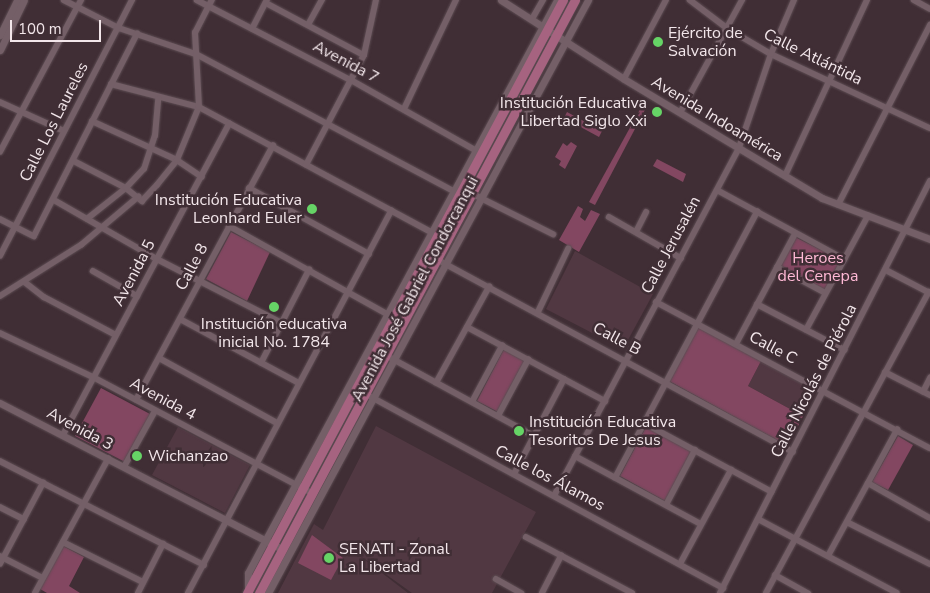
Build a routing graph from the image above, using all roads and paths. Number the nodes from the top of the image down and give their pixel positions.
1 (17, 0) edge
2 (24, 0) edge
3 (64, 0) edge
4 (81, 0) edge
5 (132, 0) edge
6 (197, 0) edge
7 (322, 0) edge
8 (376, 0) edge
9 (456, 0) edge
10 (501, 0) edge
11 (543, 0) edge
12 (557, 0) edge
13 (563, 0) edge
14 (574, 0) edge
15 (588, 0) edge
16 (666, 0) edge
17 (690, 0) edge
18 (742, 0) edge
19 (794, 0) edge
20 (867, 0) edge
21 (914, 0) edge
22 (266, 1) edge
23 (210, 3) edge
24 (76, 6) junction
25 (930, 9) edge
26 (532, 19) junction
27 (3, 20) edge
28 (308, 25) junction
29 (930, 25) edge
30 (119, 28) junction
31 (545, 28) junction
32 (727, 28) junction
33 (252, 29) junction
34 (137, 34) junction
35 (556, 34) junction
36 (0, 35) edge
37 (566, 40) junction
38 (0, 50) edge
39 (196, 54) junction
40 (771, 54) junction
41 (364, 55) junction
42 (624, 79) junction
43 (351, 80) junction
44 (829, 80) junction
45 (111, 84) junction
46 (158, 98) junction
47 (0, 102) edge
48 (199, 107) junction
49 (404, 109) junction
50 (886, 110) junction
51 (20, 112) junction
52 (680, 113) junction
53 (92, 121) junction
54 (230, 124) junction
55 (327, 124) junction
56 (930, 128) edge
57 (64, 131) junction
58 (272, 146) junction
59 (739, 148) junction
60 (152, 150) junction
61 (478, 151) junction
62 (0, 152) edge
63 (177, 160) junction
64 (74, 162) junction
65 (306, 165) junction
66 (785, 176) junction
67 (202, 177) junction
68 (930, 181) edge
69 (126, 188) junction
70 (249, 188) junction
71 (717, 190) junction
72 (456, 192) junction
73 (471, 193) junction
74 (138, 197) junction
75 (481, 198) junction
76 (54, 200) junction
77 (838, 205) junction
78 (391, 211) junction
79 (646, 212) dead end
80 (757, 212) junction
81 (868, 216) junction
82 (609, 217) dead end
83 (0, 219) edge
84 (87, 219) junction
85 (15, 226) junction
86 (229, 226) junction
87 (104, 228) junction
88 (906, 230) junction
89 (636, 232) junction
90 (434, 234) junction
91 (552, 234) dead end
92 (795, 234) junction
93 (930, 239) edge
94 (568, 249) dead end
95 (369, 254) junction
96 (0, 256) edge
97 (432, 256) junction
98 (681, 258) junction
99 (158, 259) junction
100 (844, 259) junction
101 (446, 263) junction
102 (777, 266) junction
103 (309, 270) junction
104 (886, 270) junction
105 (93, 271) dead end
106 (200, 280) junction
107 (26, 283) junction
108 (490, 287) junction
109 (348, 292) junction
110 (826, 293) junction
111 (929, 293) edge
112 (0, 296) edge
113 (137, 296) junction
114 (656, 302) junction
115 (757, 304) junction
116 (538, 312) junction
117 (394, 317) junction
118 (180, 319) junction
119 (282, 323) junction
120 (697, 323) junction
121 (467, 327) junction
122 (806, 330) junction
123 (0, 334) edge
124 (116, 335) junction
125 (736, 344) junction
126 (502, 346) junction
127 (845, 350) junction
128 (384, 354) junction
129 (159, 358) junction
130 (394, 360) junction
131 (528, 360) junction
132 (626, 360) junction
133 (261, 362) junction
134 (885, 372) junction
135 (93, 378) junction
136 (930, 378) edge
137 (564, 379) junction
138 (665, 381) junction
139 (436, 382) junction
140 (299, 383) junction
141 (824, 391) junction
142 (923, 392) junction
143 (364, 393) junction
144 (930, 395) edge
145 (373, 398) junction
146 (136, 400) junction
147 (604, 401) junction
148 (472, 402) junction
149 (0, 403) edge
150 (155, 411) junction
151 (863, 412) junction
152 (498, 416) junction
153 (278, 423) junction
154 (644, 423) junction
155 (898, 430) junction
156 (62, 435) junction
157 (534, 436) junction
158 (930, 448) edge
159 (695, 450) junction
160 (793, 452) junction
161 (575, 456) junction
162 (108, 459) junction
163 (0, 461) edge
164 (256, 464) junction
165 (124, 467) junction
166 (731, 470) junction
167 (514, 474) junction
168 (615, 478) junction
169 (43, 483) junction
170 (868, 483) junction
171 (298, 486) junction
172 (310, 492) junction
173 (772, 492) junction
174 (554, 496) junction
175 (84, 504) junction
176 (666, 505) junction
177 (0, 507) edge
178 (930, 518) edge
179 (24, 519) junction
180 (758, 519) junction
181 (228, 521) junction
182 (847, 522) junction
183 (701, 524) junction
184 (526, 537) dead end
185 (795, 538) junction
186 (63, 542) junction
187 (163, 544) junction
188 (272, 544) junction
189 (561, 556) junction
190 (828, 556) junction
191 (2, 557) edge
192 (0, 564) edge
193 (204, 564) junction
194 (680, 564) junction
195 (930, 564) edge
196 (775, 575) junction
197 (43, 578) junction
198 (496, 579) dead end
199 (143, 582) junction
200 (722, 590) edge
201 (38, 592) edge
202 (247, 592) edge
203 (138, 593) edge
204 (188, 593) edge
205 (259, 593) edge
206 (268, 593) edge
207 (521, 593) edge
208 (542, 593) edge
209 (632, 593) edge
210 (766, 593) edge
211 (808, 593) edge
212 (897, 593) edge

1 - 27 street
2 - 38 street
3 - 24 street
4 - 24 street
5 - 30 street, Calle Los Laureles
6 - 23 street, Avenida 7
7 - 28 street
8 - 41 street
9 - 49 street
10 - 26 street, Avenida Indoamérica
11 - 26 street
12 - 31 street, Avenida José Gabriel Condorcanqui
13 - 31 highway, Avenida José Gabriel Condorcanqui
14 - 35 highway, Avenida José Gabriel Condorcanqui
15 - 37 street, Avenida José Gabriel Condorcanqui
16 - 42 street
17 - 32 street, Calle Atlántida
18 - 32 street
19 - 40 street, Calle Jerusalén
20 - 44 street
21 - 25 street
22 - 28 street
22 - 33 street
23 - 33 street, Avenida 7
23 - 39 street
24 - 30 street
24 - 51 street
26 - 31 street, Avenida Indoamérica
27 - 36 street
28 - 41 street
29 - 50 street
30 - 34 street
30 - 57 street, Calle Los Laureles
31 - 35 street, Avenida Indoamérica
31 - 61 highway, Avenida José Gabriel Condorcanqui
32 - 40 street, Calle Atlántida
32 - 52 street
33 - 43 street, Avenida 7
34 - 39 street
34 - 45 street
35 - 37 street, Avenida Indoamérica
35 - 73 highway, Avenida José Gabriel Condorcanqui
37 - 42 street, Avenida Indoamérica
37 - 75 street, Avenida José Gabriel Condorcanqui
39 - 48 street
39 - 55 street
40 - 44 street, Calle Atlántida
40 - 59 street, Calle Jerusalén
41 - 43 street
42 - 52 street, Avenida Indoamérica
43 - 49 street, Avenida 7
43 - 55 street
44 - 50 street, Calle Atlántida
44 - 66 street
45 - 46 street
45 - 53 street
46 - 48 street
46 - 60 street
47 - 51 street
48 - 54 street
48 - 63 street
49 - 61 street, Avenida 7
50 - 56 street, Calle Atlántida
50 - 77 street
51 - 57 street
51 - 62 street
52 - 59 street, Avenida Indoamérica
53 - 60 street
53 - 64 street
54 - 58 street
54 - 67 street, Avenida 5
55 - 65 street
55 - 72 street
57 - 85 street, Calle Los Laureles
58 - 65 street
58 - 70 street, Calle 8
59 - 66 street, Avenida Indoamérica
59 - 71 street, Calle Jerusalén
60 - 63 street
60 - 69 street
61 - 72 highway, Avenida José Gabriel Condorcanqui
63 - 67 street
63 - 74 street
64 - 69 street
64 - 76 street
65 - 78 street
66 - 77 street, Avenida Indoamérica
67 - 99 street, Avenida 5
68 - 88 street, Calle Nicolás de Piérola
69 - 74 street
69 - 84 street
70 - 86 street, Calle 8
70 - 95 street
71 - 80 street
71 - 98 street, Calle Jerusalén
72 - 73 street
72 - 90 highway, Avenida José Gabriel Condorcanqui
73 - 75 street
73 - 97 highway, Avenida José Gabriel Condorcanqui
74 - 87 street
75 - 91 street
75 - 101 street, Avenida José Gabriel Condorcanqui
76 - 84 street
76 - 85 street
77 - 81 street, Avenida Indoamérica
78 - 90 street
78 - 95 street
79 - 89 street
80 - 92 street
80 - 120 street
81 - 88 street, Avenida Indoamérica
81 - 100 street
82 - 89 street
83 - 85 street
84 - 87 street
85 - 96 street, Calle Los Laureles
86 - 103 street
86 - 106 street, Calle 8
87 - 99 street
87 - 107 street
88 - 93 street, Avenida Indoamérica
88 - 104 street, Calle Nicolás de Piérola
89 - 98 street
90 - 97 highway, Avenida José Gabriel Condorcanqui
90 - 117 street, Avenida José Gabriel Condorcanqui
92 - 100 street
92 - 102 street
94 - 116 street
95 - 109 street
97 - 101 street, Calle B
97 - 117 highway, Avenida José Gabriel Condorcanqui
98 - 114 street, Calle Jerusalén
99 - 106 street
99 - 113 street, Avenida 5
100 - 110 street
101 - 108 street, Calle B
101 - 130 street, Avenida José Gabriel Condorcanqui
102 - 110 street
102 - 115 street
103 - 109 street
103 - 119 street
104 - 111 street
104 - 127 street, Calle Nicolás de Piérola
105 - 113 street
106 - 118 street, Calle 8
106 - 119 street
107 - 112 street
107 - 124 street
108 - 116 street, Calle B
108 - 121 street
109 - 117 street
109 - 140 street
110 - 122 street
111 - 134 street
113 - 124 street, Avenida 5
114 - 120 street, Calle C
114 - 132 street, Calle Jerusalén
115 - 122 street
115 - 125 street
116 - 132 street, Calle B
117 - 128 highway, Avenida José Gabriel Condorcanqui
117 - 171 highway, Avenida José Gabriel Condorcanqui
118 - 129 street, Calle 8
118 - 133 street
119 - 133 street
120 - 125 street, Calle C
120 - 138 street
121 - 126 street
121 - 139 street
122 - 127 street
123 - 135 street, Avenida 4
124 - 135 street, Avenida 5
125 - 141 street, Calle C
126 - 131 street
126 - 148 street
127 - 141 street, Calle Nicolás de Piérola
128 - 130 street
128 - 143 highway, Avenida José Gabriel Condorcanqui
129 - 146 street, Calle 8
129 - 153 street
130 - 139 street
130 - 145 street, Avenida José Gabriel Condorcanqui
131 - 137 street
131 - 152 street
132 - 138 street, Calle B
132 - 147 street, Calle Jerusalén
133 - 140 street
134 - 142 street
134 - 151 street
135 - 146 street, Avenida 4
135 - 156 street, Avenida 5
136 - 142 street
137 - 147 street
137 - 157 street
138 - 154 street
138 - 160 street, Calle B
139 - 148 street
140 - 153 street
141 - 151 street, Calle C
141 - 160 street, Calle Nicolás de Piérola
142 - 144 street
143 - 145 street, Calle los Álamos
143 - 172 highway, Avenida José Gabriel Condorcanqui
145 - 167 street, Calle los Álamos
145 - 206 street, Avenida José Gabriel Condorcanqui
146 - 150 street, Avenida 4
147 - 161 street, Calle Jerusalén
148 - 152 street
149 - 156 street, Avenida 3
150 - 164 street, Avenida 4
150 - 165 street
151 - 155 street, Calle C
151 - 185 street
152 - 157 street
153 - 164 street
154 - 159 street
154 - 168 street
155 - 158 street, Calle C
155 - 170 street
156 - 162 street, Avenida 3
157 - 167 street
159 - 166 street
159 - 176 street
160 - 173 street, Calle Nicolás de Piérola
161 - 168 street
161 - 174 street, Calle Jerusalén
162 - 165 street, Avenida 3
162 - 175 street
163 - 169 street
164 - 171 street, Avenida 4
164 - 181 street
165 - 181 street, Avenida 3
166 - 173 street
166 - 183 street
167 - 174 street, Calle los Álamos
168 - 176 street
169 - 175 street
169 - 179 street
170 - 178 street
170 - 182 street
171 - 172 street, Avenida 4
171 - 188 highway, Avenida José Gabriel Condorcanqui
172 - 188 highway, Avenida José Gabriel Condorcanqui
173 - 180 street, Calle Nicolás de Piérola
174 - 194 street, Calle los Álamos
175 - 186 street
175 - 187 street
176 - 183 street
177 - 179 street
179 - 191 street
180 - 185 street
180 - 200 street, Calle Nicolás de Piérola
181 - 188 street, Avenida 3
181 - 193 street
182 - 190 street
182 - 195 street
183 - 194 street
184 - 189 street
185 - 190 street
185 - 196 street
186 - 197 street
186 - 199 street
187 - 193 street
187 - 199 street
188 - 202 highway, Avenida José Gabriel Condorcanqui
188 - 205 highway, Avenida José Gabriel Condorcanqui
189 - 208 street
189 - 209 street
190 - 212 street
191 - 192 street
191 - 197 street
193 - 204 street
194 - 200 street, Calle los Álamos
196 - 210 street
196 - 211 street
197 - 201 street
198 - 207 street
199 - 203 street

